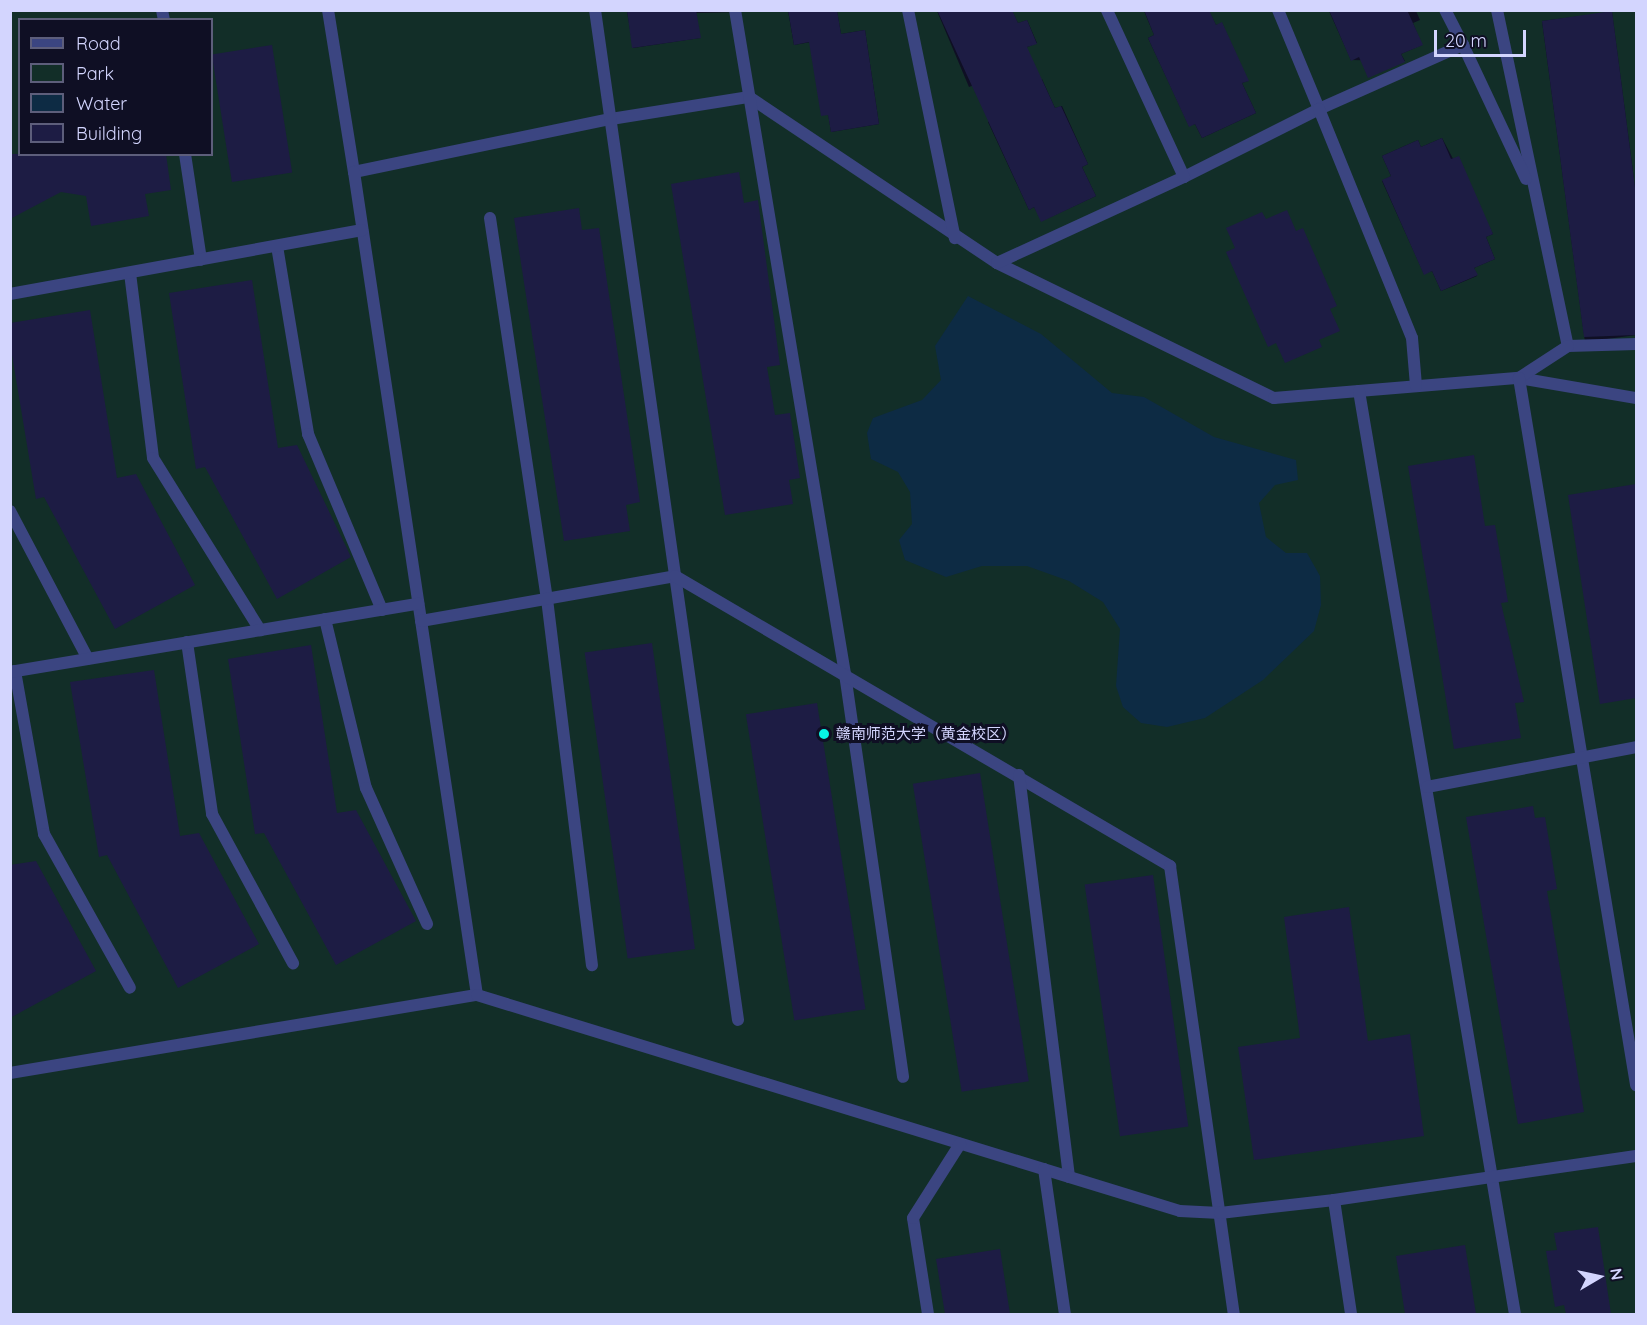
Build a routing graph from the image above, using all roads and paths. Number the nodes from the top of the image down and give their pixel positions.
1 (328, 10) edge
2 (594, 10) edge
3 (735, 10) edge
4 (908, 10) edge
5 (1107, 10) edge
6 (1278, 10) edge
7 (1444, 10) edge
8 (1497, 10) edge
9 (1462, 45) junction
10 (749, 97) junction
11 (1319, 109) junction
12 (611, 119) junction
13 (184, 156) edge
14 (354, 172) junction
15 (1184, 177) junction
16 (1534, 196) junction
17 (490, 218) dead end
18 (362, 230) junction
19 (955, 238) junction
20 (277, 246) junction
21 (201, 260) junction
22 (997, 262) junction
23 (130, 273) junction
24 (10, 294) edge
25 (1636, 344) edge
26 (1568, 346) junction
27 (1519, 378) junction
28 (1416, 386) junction
29 (1359, 391) junction
30 (1636, 398) edge
31 (10, 511) edge
32 (675, 576) junction
33 (547, 599) junction
34 (418, 604) junction
35 (382, 610) junction
36 (326, 620) junction
37 (421, 621) junction
38 (260, 630) junction
39 (187, 642) junction
40 (88, 659) junction
41 (13, 671) edge
42 (845, 674) junction
43 (1636, 747) edge
44 (1585, 757) junction
45 (1019, 776) junction
46 (1427, 787) junction
47 (428, 924) dead end
48 (293, 963) dead end
49 (592, 965) dead end
50 (130, 988) dead end
51 (477, 995) junction
52 (738, 1020) dead end
53 (10, 1073) edge
54 (903, 1077) dead end
55 (1636, 1085) edge
56 (960, 1144) junction
57 (1636, 1156) edge
58 (1044, 1169) junction
59 (1068, 1177) junction
60 (1488, 1177) junction
61 (1334, 1200) junction
62 (1220, 1212) junction
63 (928, 1314) edge
64 (1065, 1314) edge
65 (1234, 1314) edge
66 (1351, 1314) edge
67 (1515, 1314) edge

1 - 14 street
2 - 12 street
3 - 10 street
4 - 19 street
5 - 15 street
6 - 11 street
7 - 9 street
8 - 16 street
9 - 11 street
9 - 16 street
10 - 12 street
10 - 19 street
10 - 42 street
11 - 15 street
11 - 28 street
12 - 14 street
12 - 32 street
13 - 21 street
14 - 18 street
15 - 22 street
16 - 26 street
17 - 33 street
18 - 20 street
18 - 34 street
19 - 22 street
20 - 21 street
20 - 35 street
21 - 23 street
22 - 29 street
23 - 24 street
23 - 38 street
25 - 26 street
26 - 27 street
27 - 28 street
27 - 30 street
27 - 44 street
28 - 29 street
29 - 46 street
31 - 40 street
32 - 33 street
32 - 42 street
32 - 52 street
33 - 37 street
33 - 49 street
34 - 35 street
34 - 37 street
35 - 36 street
36 - 38 street
36 - 47 street
37 - 51 street
38 - 39 street
39 - 40 street
39 - 48 street
40 - 41 street
41 - 50 street
42 - 45 street
42 - 54 street
43 - 44 street
44 - 46 street
44 - 55 street
45 - 59 street
45 - 62 street
46 - 60 street
51 - 53 street
51 - 56 street
56 - 58 street
56 - 63 street
57 - 60 street
58 - 59 street
58 - 64 street
59 - 62 street
60 - 61 street
60 - 67 street
61 - 62 street
61 - 66 street
62 - 65 street

